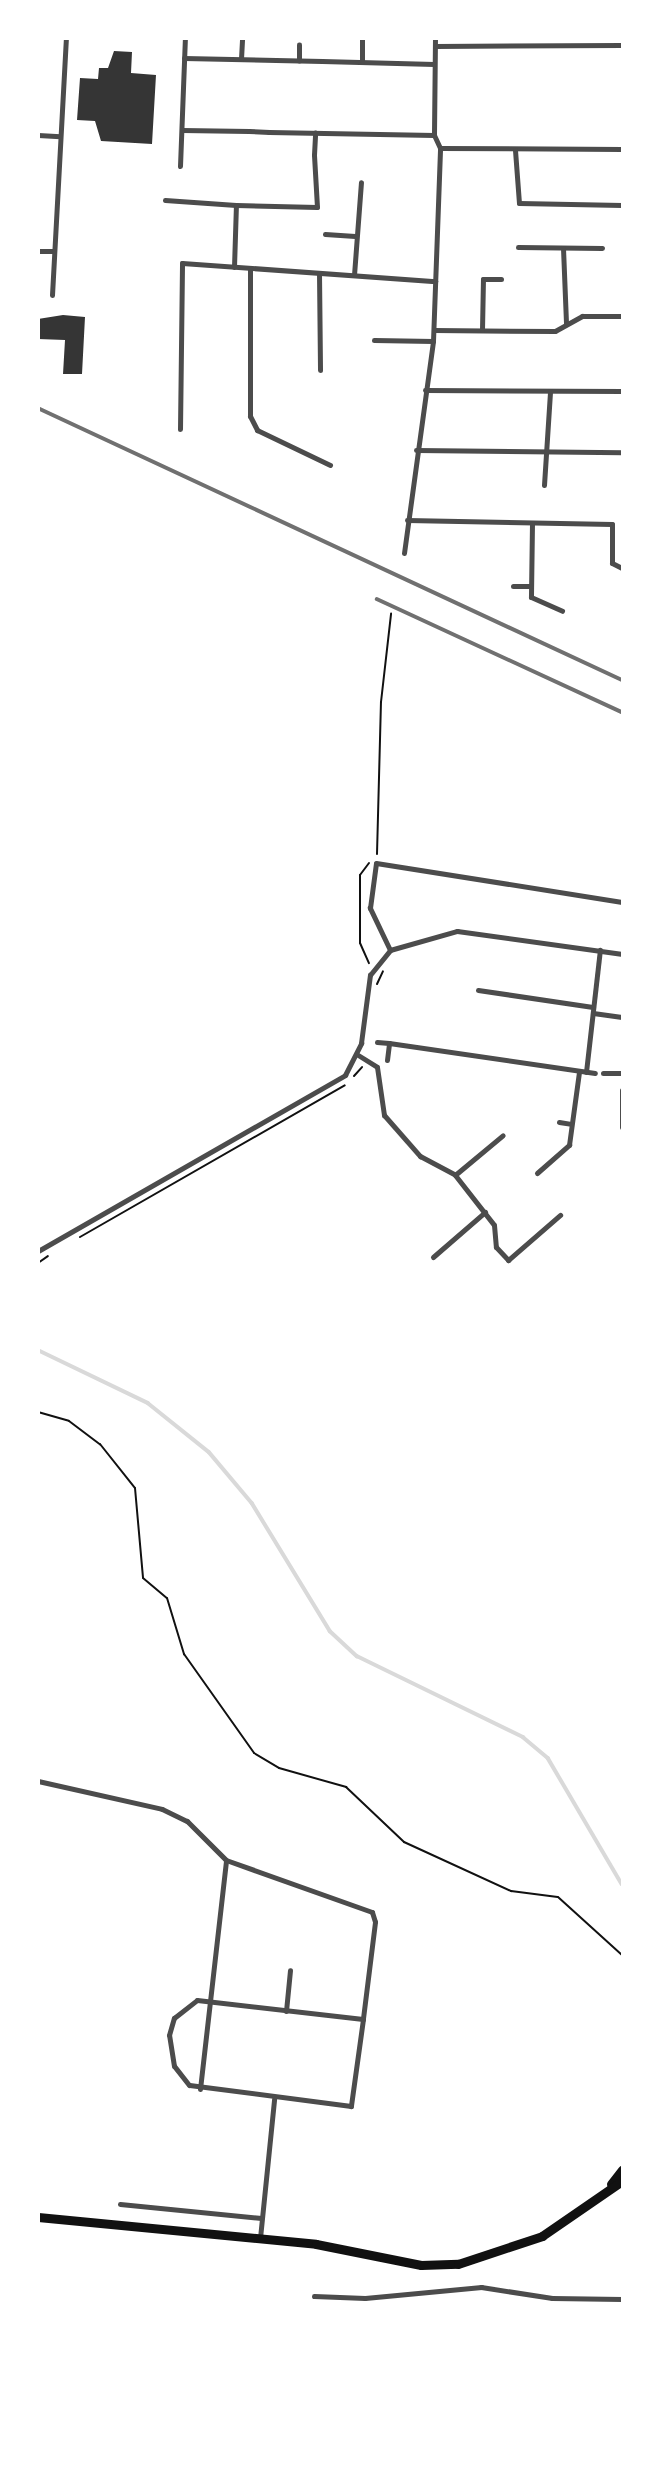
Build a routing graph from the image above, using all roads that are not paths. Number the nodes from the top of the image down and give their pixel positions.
1 (66, 38) edge
2 (185, 38) edge
3 (242, 38) edge
4 (362, 38) edge
5 (435, 42) edge
6 (611, 42) edge
7 (299, 45) dead end
8 (622, 45) edge
9 (184, 58) junction
10 (242, 59) junction
11 (276, 60) joint
12 (299, 61) junction
13 (322, 61) joint
14 (362, 61) junction
15 (435, 64) junction
16 (182, 130) junction
17 (249, 131) joint
18 (269, 132) joint
19 (315, 133) junction
20 (38, 135) edge
21 (434, 135) junction
22 (60, 136) junction
23 (440, 149) junction
24 (622, 149) edge
25 (515, 150) junction
26 (314, 155) joint
27 (180, 166) dead end
28 (361, 182) dead end
29 (165, 200) dead end
30 (236, 205) junction
31 (622, 205) edge
32 (325, 234) dead end
33 (355, 236) junction
34 (518, 247) dead end
35 (563, 248) junction
36 (602, 248) dead end
37 (38, 251) edge
38 (54, 251) junction
39 (234, 267) junction
40 (250, 269) junction
41 (320, 273) junction
42 (354, 275) junction
43 (500, 279) dead end
44 (435, 281) junction
45 (52, 295) dead end
46 (622, 316) edge
47 (566, 324) junction
48 (434, 330) junction
49 (482, 330) junction
50 (374, 340) dead end
51 (433, 341) junction
52 (320, 370) dead end
53 (425, 390) junction
54 (550, 391) junction
55 (622, 391) edge
56 (180, 429) dead end
57 (416, 450) junction
58 (547, 452) junction
59 (622, 452) edge
60 (330, 465) dead end
61 (544, 485) dead end
62 (407, 520) junction
63 (532, 523) junction
64 (404, 553) dead end
65 (622, 568) edge
66 (513, 586) dead end
67 (531, 586) junction
68 (562, 611) dead end
69 (622, 902) edge
70 (390, 950) junction
71 (600, 950) junction
72 (622, 954) edge
73 (478, 990) dead end
74 (593, 1010) junction
75 (622, 1017) edge
76 (377, 1042) dead end
77 (389, 1043) junction
78 (358, 1055) junction
79 (387, 1060) dead end
80 (582, 1072) junction
81 (595, 1073) joint
82 (603, 1073) joint
83 (622, 1073) edge
84 (622, 1090) edge
85 (559, 1122) dead end
86 (571, 1124) junction
87 (620, 1124) edge
88 (503, 1135) dead end
89 (537, 1173) dead end
90 (455, 1175) junction
91 (485, 1212) junction
92 (560, 1215) dead end
93 (38, 1251) edge
94 (433, 1257) dead end
95 (38, 1781) edge
96 (226, 1860) junction
97 (290, 1969) dead end
98 (209, 2002) junction
99 (286, 2011) junction
100 (363, 2019) junction
101 (200, 2089) junction
102 (274, 2099) junction
103 (622, 2170) edge
104 (622, 2181) edge
105 (604, 2193) junction
106 (120, 2204) dead end
107 (38, 2217) edge
108 (261, 2218) junction
109 (260, 2238) junction
110 (314, 2296) dead end
111 (622, 2299) edge

1 - 22 street
2 - 9 street
3 - 10 street
4 - 14 street
5 - 6 street
5 - 15 street
6 - 8 street
7 - 12 street
9 - 10 street
9 - 16 street
10 - 11 street
11 - 12 street
12 - 13 street
13 - 14 street
14 - 15 street
15 - 21 street
16 - 17 street
16 - 27 street
17 - 18 street
18 - 19 street
19 - 21 street
19 - 26 street
20 - 22 street
21 - 23 street
22 - 38 street
23 - 25 street
23 - 44 street
24 - 25 street
25 - 31 street
26 - 30 street
28 - 33 street
29 - 30 street
30 - 39 street
32 - 33 street
33 - 42 street
34 - 35 street
35 - 36 street
35 - 47 street
37 - 38 street
38 - 45 street
39 - 40 street
39 - 56 street
40 - 41 street
40 - 60 street
41 - 42 street
41 - 52 street
42 - 44 street
43 - 49 street
44 - 48 street
46 - 47 street
47 - 49 street
48 - 49 street
48 - 51 street
50 - 51 street
51 - 53 street
53 - 54 street
53 - 57 street
54 - 55 street
54 - 58 street
57 - 58 street
57 - 62 street
58 - 59 street
58 - 61 street
62 - 63 street
62 - 64 street
63 - 65 street
63 - 67 street
66 - 67 street
67 - 68 street
69 - 70 street
70 - 71 street
70 - 78 street
71 - 72 street
71 - 74 street
73 - 74 street
74 - 75 street
74 - 80 street
76 - 77 street
77 - 79 street
77 - 80 street
78 - 90 street
78 - 93 street
80 - 81 street
80 - 86 street
81 - 82 street
82 - 83 street
84 - 87 street
85 - 86 street
86 - 89 street
88 - 90 street
90 - 91 street
91 - 92 street
91 - 94 street
95 - 96 street
96 - 98 street
96 - 100 street
97 - 99 street
98 - 99 street
98 - 101 street
98 - 101 street
99 - 100 street
100 - 102 street
101 - 102 street
102 - 108 street
103 - 105 main road
104 - 105 main road
105 - 109 main road
106 - 108 street
107 - 109 main road
108 - 109 street
110 - 111 street

